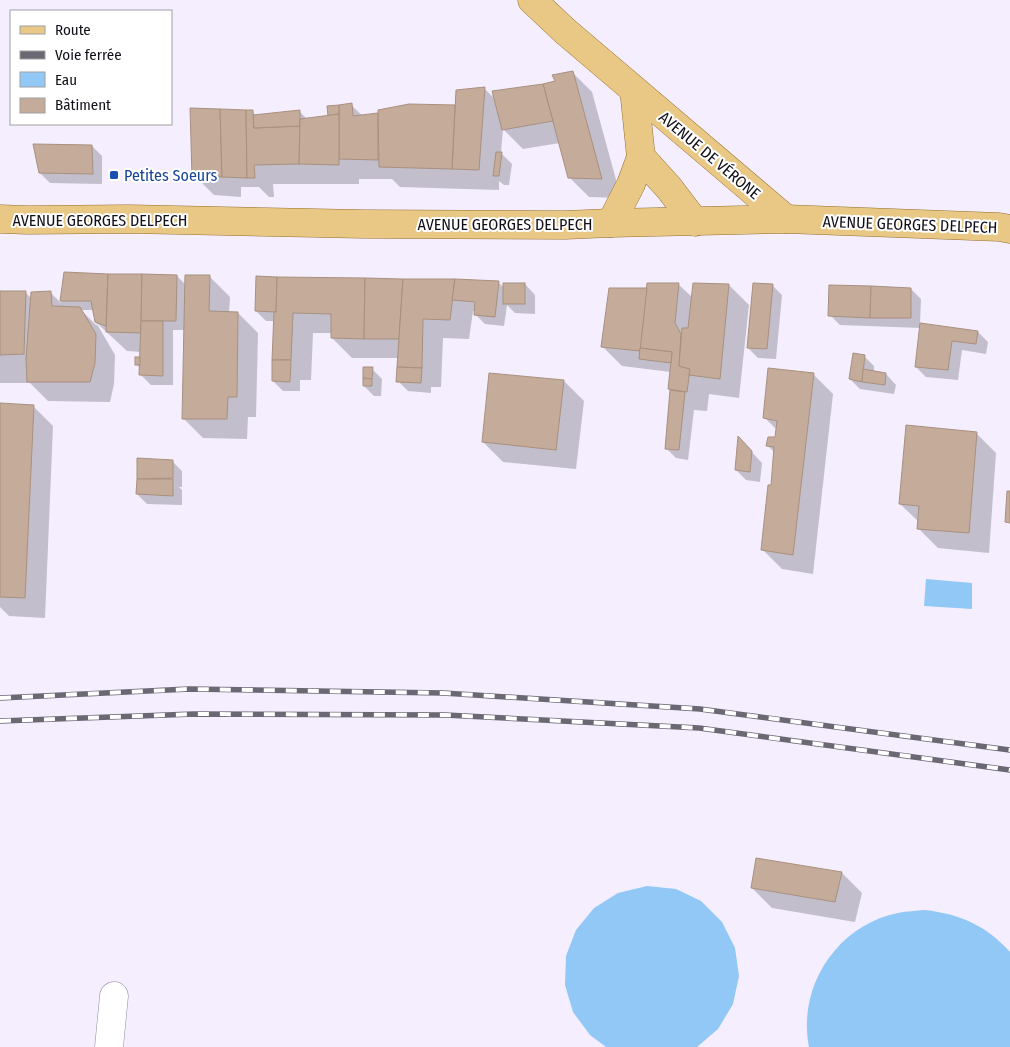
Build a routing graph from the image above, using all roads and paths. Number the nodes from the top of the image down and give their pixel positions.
1 (532, 0) edge
2 (634, 90) junction
3 (641, 157) junction
4 (1, 219) edge
5 (786, 219) junction
6 (695, 222) junction
7 (612, 223) junction
8 (1010, 229) edge
9 (114, 996) dead end
10 (109, 1047) edge

1 - 2 main road, AVENUE DE VÉRONE
2 - 3 main road, AVENUE DE VÉRONE
2 - 5 main road, AVENUE DE VÉRONE
3 - 6 main road
3 - 7 main road, AVENUE DE VÉRONE
4 - 7 main road, AVENUE GEORGES DELPECH
5 - 6 main road, AVENUE GEORGES DELPECH
5 - 8 main road, AVENUE GEORGES DELPECH
6 - 7 main road, AVENUE GEORGES DELPECH
9 - 10 lane

